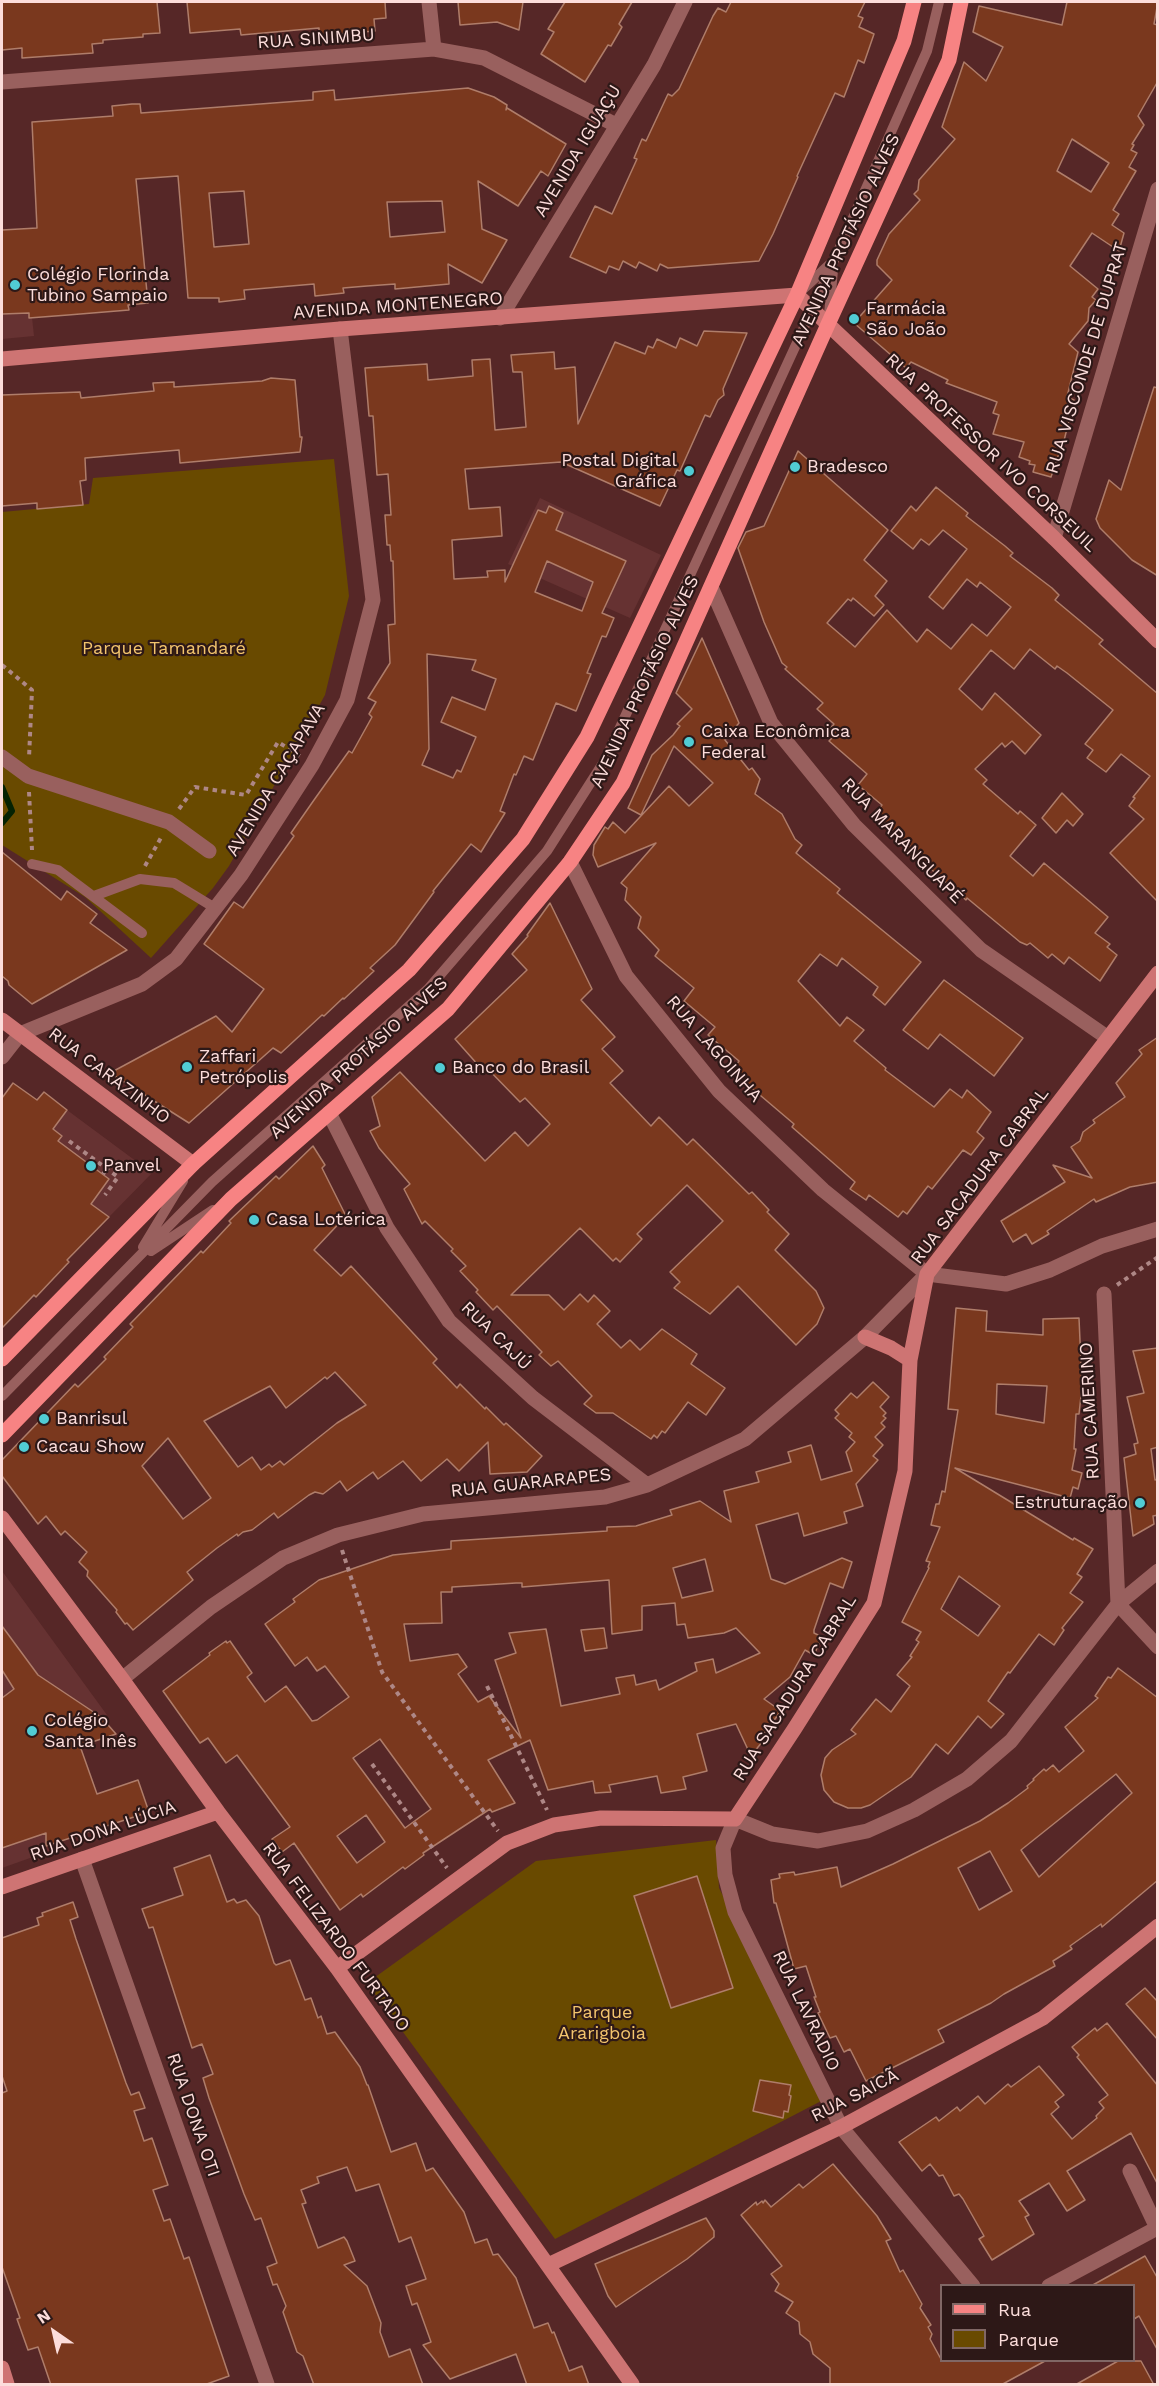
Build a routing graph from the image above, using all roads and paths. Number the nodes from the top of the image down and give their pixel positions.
1 (429, 2) edge
2 (685, 2) edge
3 (914, 2) edge
4 (939, 2) edge
5 (961, 2) edge
6 (434, 49) junction
7 (2, 82) edge
8 (616, 125) junction
9 (1158, 189) edge
10 (834, 261) junction
11 (797, 295) junction
12 (812, 310) junction
13 (500, 318) junction
14 (828, 324) junction
15 (340, 329) junction
16 (2, 359) edge
17 (1054, 538) junction
18 (711, 587) junction
19 (1158, 641) edge
20 (2, 665) edge
21 (2, 757) edge
22 (312, 765) junction
23 (28, 776) junction
24 (170, 822) junction
25 (209, 851) dead end
26 (570, 862) junction
27 (32, 864) joint
28 (140, 879) junction
29 (94, 896) junction
30 (215, 908) junction
31 (142, 933) dead end
32 (1158, 973) edge
33 (2, 1020) edge
34 (20, 1034) junction
35 (1108, 1038) junction
36 (2, 1057) edge
37 (329, 1113) junction
38 (69, 1141) dead end
39 (193, 1164) junction
40 (106, 1169) junction
41 (103, 1174) dead end
42 (105, 1195) dead end
43 (231, 1199) junction
44 (1158, 1228) edge
45 (1158, 1257) edge
46 (133, 1263) junction
47 (927, 1274) junction
48 (1104, 1294) joint
49 (865, 1337) junction
50 (2, 1359) edge
51 (910, 1360) junction
52 (2, 1396) edge
53 (2, 1435) edge
54 (646, 1485) junction
55 (2, 1518) edge
56 (348, 1569) dead end
57 (1158, 1571) edge
58 (1118, 1604) junction
59 (1158, 1647) edge
60 (122, 1679) junction
61 (487, 1686) dead end
62 (372, 1764) dead end
63 (218, 1812) junction
64 (735, 1818) junction
65 (554, 1825) junction
66 (507, 1843) junction
67 (82, 1859) junction
68 (456, 1880) junction
69 (2, 1887) edge
70 (1158, 1926) edge
71 (337, 1968) junction
72 (841, 2127) junction
73 (1130, 2171) dead end
74 (1157, 2229) edge
75 (548, 2265) junction
76 (971, 2284) edge
77 (1053, 2284) edge
78 (2, 2368) edge
79 (7, 2385) edge
80 (267, 2385) edge
81 (632, 2385) edge

1 - 6 street
2 - 8 street, AVENIDA IGUAÇU
3 - 11 main road, AVENIDA PROTÁSIO ALVES
4 - 10 lane
5 - 14 main road, AVENIDA PROTÁSIO ALVES
6 - 7 street, RUA SINIMBU
6 - 8 street, RUA SINIMBU
8 - 13 street, AVENIDA IGUAÇU
9 - 17 street, RUA VISCONDE DE DUPRAT
10 - 11 lane
10 - 12 lane
10 - 14 lane
11 - 12 street, RUA PROFESSOR IVO CORSEUIL
11 - 13 street, AVENIDA MONTENEGRO
11 - 39 main road, AVENIDA PROTÁSIO ALVES
12 - 14 street, RUA PROFESSOR IVO CORSEUIL
12 - 46 lane
13 - 15 street, AVENIDA MONTENEGRO
14 - 17 street, RUA PROFESSOR IVO CORSEUIL
14 - 18 main road, AVENIDA PROTÁSIO ALVES
15 - 16 street, AVENIDA MONTENEGRO
15 - 22 street, AVENIDA CAÇAPAVA
17 - 19 street, RUA PROFESSOR IVO CORSEUIL
18 - 26 main road, AVENIDA PROTÁSIO ALVES
18 - 35 street, RUA MARANGUAPÉ
20 - 23 path
21 - 23 street
22 - 24 path
22 - 30 street, AVENIDA CAÇAPAVA
23 - 24 street
23 - 27 path
24 - 25 street
24 - 28 path
26 - 37 main road, AVENIDA PROTÁSIO ALVES
26 - 47 street, RUA LAGOINHA
27 - 29 lane
28 - 29 lane
28 - 30 lane
29 - 31 lane
30 - 34 street, AVENIDA CAÇAPAVA
32 - 35 street, RUA SACADURA CABRAL
33 - 34 street, RUA CARAZINHO
34 - 36 street, AVENIDA CAÇAPAVA
34 - 39 street, RUA CARAZINHO
35 - 47 street, RUA SACADURA CABRAL
37 - 43 main road, AVENIDA PROTÁSIO ALVES
37 - 54 street, RUA CAJÚ
38 - 40 path
39 - 46 lane
39 - 50 main road, AVENIDA PROTÁSIO ALVES
40 - 41 path
40 - 42 path
43 - 46 lane
43 - 53 main road, AVENIDA PROTÁSIO ALVES
44 - 47 street
45 - 48 path
46 - 52 lane
47 - 49 street, RUA GUARARAPES
47 - 51 street, RUA SACADURA CABRAL
48 - 58 street, RUA CAMERINO
49 - 51 street
49 - 54 street, RUA GUARARAPES
51 - 64 street, RUA SACADURA CABRAL
54 - 60 street, RUA GUARARAPES
55 - 60 street, RUA FELIZARDO FURTADO
56 - 66 path
57 - 58 street
58 - 59 street
58 - 64 street
60 - 63 street, RUA FELIZARDO FURTADO
61 - 65 path
62 - 68 path
63 - 67 street, RUA DONA LÚCIA
63 - 71 street, RUA FELIZARDO FURTADO
64 - 65 street
64 - 72 street, RUA LAVRADIO
65 - 66 street
66 - 68 street
67 - 69 street, RUA DONA LÚCIA
67 - 80 street, RUA DONA OTI
68 - 71 street
70 - 72 street, RUA SAICÃ
71 - 75 street, RUA FELIZARDO FURTADO
72 - 75 street, RUA SAICÃ
72 - 76 street, RUA LAVRADIO
73 - 74 street
74 - 77 street
75 - 81 street, RUA FELIZARDO FURTADO
78 - 79 street

